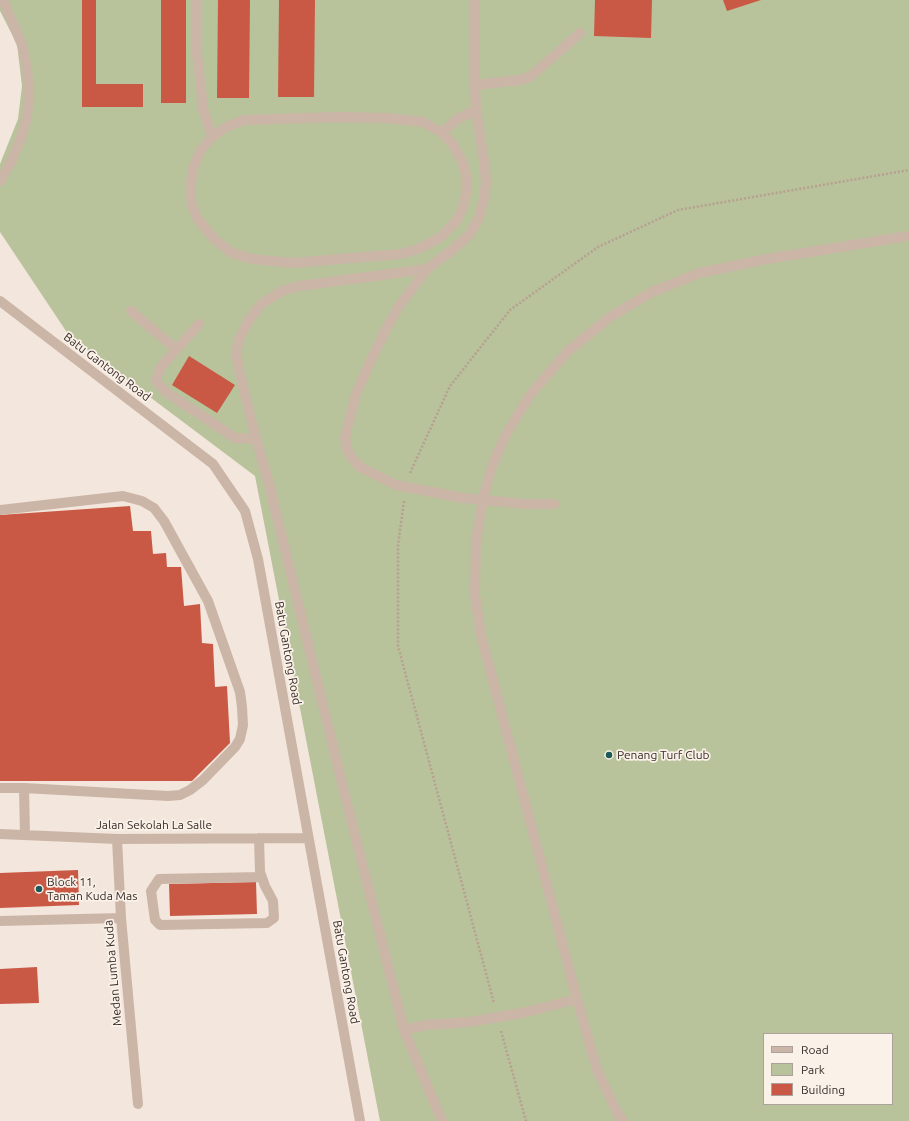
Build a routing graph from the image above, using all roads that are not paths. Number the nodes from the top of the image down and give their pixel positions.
1 (4, 0) edge
2 (196, 0) edge
3 (474, 0) edge
4 (580, 33) dead end
5 (475, 85) junction
6 (476, 110) junction
7 (442, 133) junction
8 (212, 137) junction
9 (0, 181) edge
10 (909, 236) edge
11 (426, 269) junction
12 (0, 301) edge
13 (131, 312) dead end
14 (199, 324) dead end
15 (176, 349) junction
16 (256, 439) junction
17 (483, 499) junction
18 (554, 504) dead end
19 (0, 510) edge
20 (0, 788) edge
21 (24, 788) junction
22 (0, 834) edge
23 (25, 835) junction
24 (259, 838) junction
25 (308, 838) junction
26 (117, 839) junction
27 (262, 877) junction
28 (121, 918) junction
29 (0, 921) edge
30 (577, 999) junction
31 (404, 1030) junction
32 (138, 1104) dead end
33 (360, 1121) edge
34 (442, 1121) edge
35 (623, 1121) edge

1 - 9 street
2 - 8 street
3 - 5 street
4 - 5 street
5 - 6 street
6 - 7 street
6 - 11 street
7 - 8 street
7 - 8 street
10 - 17 street
11 - 16 street
11 - 17 street
12 - 25 street, Batu Gantong Road
13 - 15 street
14 - 15 street
15 - 16 street
16 - 31 street
17 - 18 street
17 - 30 street
19 - 21 street
20 - 21 street
21 - 23 street
22 - 23 street, Jalan Sekolah La Salle
23 - 26 street, Jalan Sekolah La Salle
24 - 25 street, Jalan Sekolah La Salle
24 - 26 street, Jalan Sekolah La Salle
24 - 27 street
25 - 33 street, Batu Gantong Road
26 - 28 street, Medan Lumba Kuda
27 - 27 street
28 - 29 street
28 - 32 street, Medan Lumba Kuda
30 - 31 street
30 - 35 street
31 - 34 street

